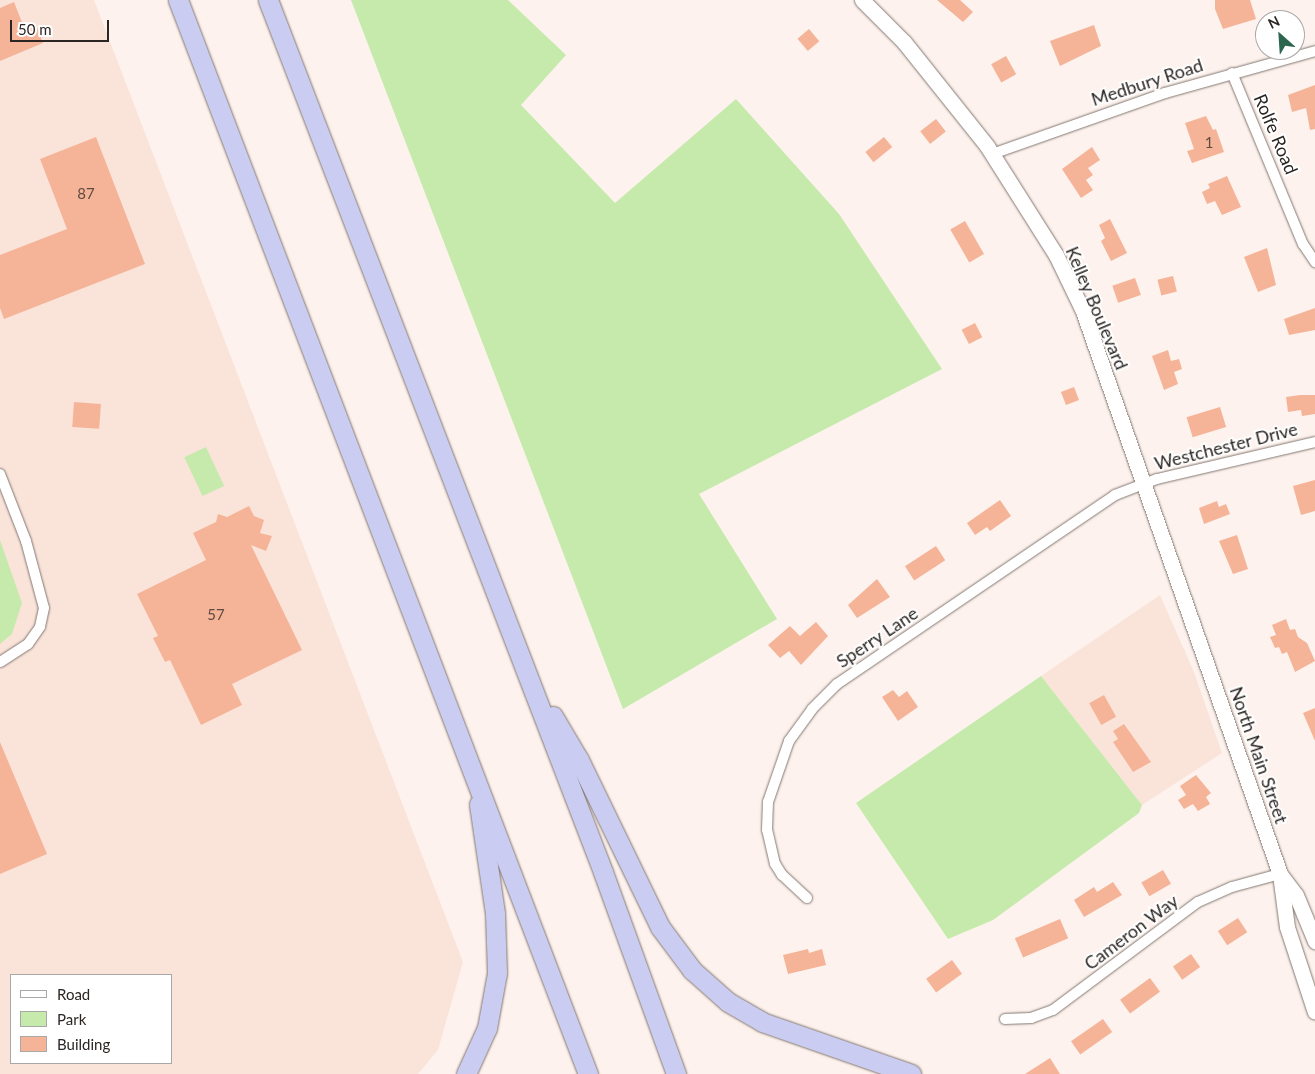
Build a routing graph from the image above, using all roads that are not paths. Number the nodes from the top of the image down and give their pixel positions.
1 (178, 0) edge
2 (268, 0) edge
3 (862, 0) edge
4 (1315, 51) edge
5 (1232, 73) junction
6 (992, 154) junction
7 (1315, 262) edge
8 (1315, 442) edge
9 (0, 474) edge
10 (1144, 483) junction
11 (1202, 649) joint
12 (0, 662) edge
13 (525, 668) junction
14 (474, 770) junction
15 (1280, 874) junction
16 (807, 898) dead end
17 (1315, 941) edge
18 (1315, 1012) edge
19 (1005, 1019) dead end
20 (466, 1074) edge
21 (588, 1074) edge
22 (676, 1074) edge
23 (911, 1074) edge

1 - 14 highway
2 - 13 highway
3 - 6 main road, Kelley Boulevard
4 - 5 street, Medbury Road
5 - 6 street, Medbury Road
5 - 7 street, Rolfe Road
6 - 10 main road, Kelley Boulevard
8 - 10 street, Westchester Drive
9 - 12 street
10 - 11 main road, Kelley Boulevard
10 - 16 street, Sperry Lane
11 - 15 main road, North Main Street
13 - 22 highway
13 - 23 highway
14 - 20 highway
14 - 21 highway
15 - 17 main road, North Main Street
15 - 18 main road, North Main Street
15 - 19 street, Cameron Way

